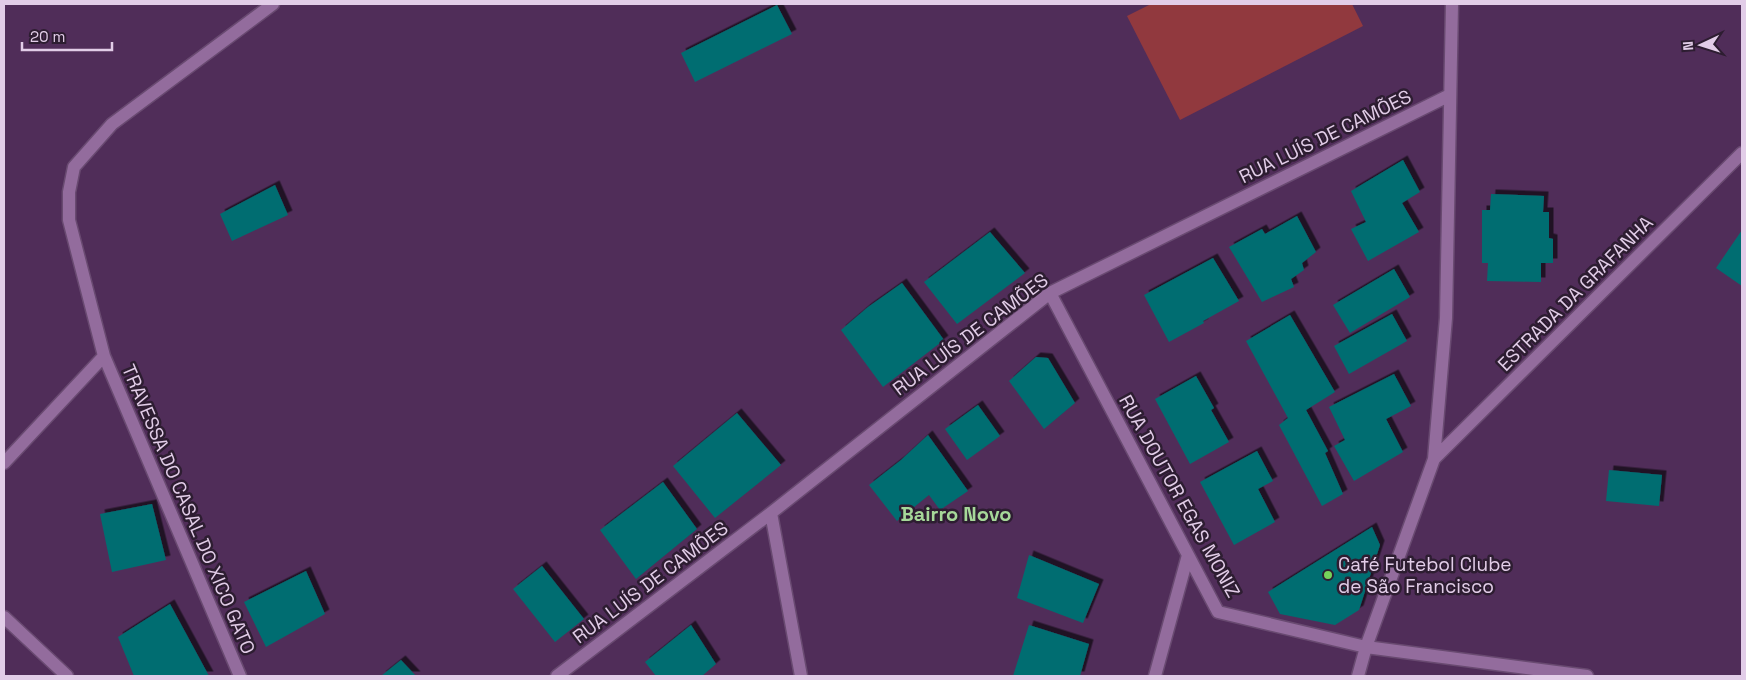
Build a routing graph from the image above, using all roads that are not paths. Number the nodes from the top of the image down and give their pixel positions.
1 (273, 4) edge
2 (1452, 4) edge
3 (1450, 95) junction
4 (1742, 153) edge
5 (1050, 293) junction
6 (104, 356) junction
7 (1434, 459) junction
8 (4, 463) edge
9 (771, 513) junction
10 (1188, 556) junction
11 (4, 617) edge
12 (1366, 647) junction
13 (67, 676) edge
14 (240, 676) edge
15 (557, 676) edge
16 (801, 676) edge
17 (1154, 676) edge
18 (1358, 676) edge
19 (1587, 676) edge

1 - 6 street, TRAVESSA DO CASAL DO XICO GATO
2 - 3 street
3 - 5 street, RUA LUÍS DE CAMÕES
3 - 7 street
4 - 7 street, ESTRADA DA GRAFANHA
5 - 9 street, RUA LUÍS DE CAMÕES
5 - 10 street, RUA DOUTOR EGAS MONIZ
6 - 8 street
6 - 14 street, TRAVESSA DO CASAL DO XICO GATO
7 - 12 street
9 - 15 street, RUA LUÍS DE CAMÕES
9 - 16 street
10 - 12 street, RUA DOUTOR EGAS MONIZ
10 - 17 street
11 - 13 street
12 - 18 street
12 - 19 street, RUA DOUTOR EGAS MONIZ

